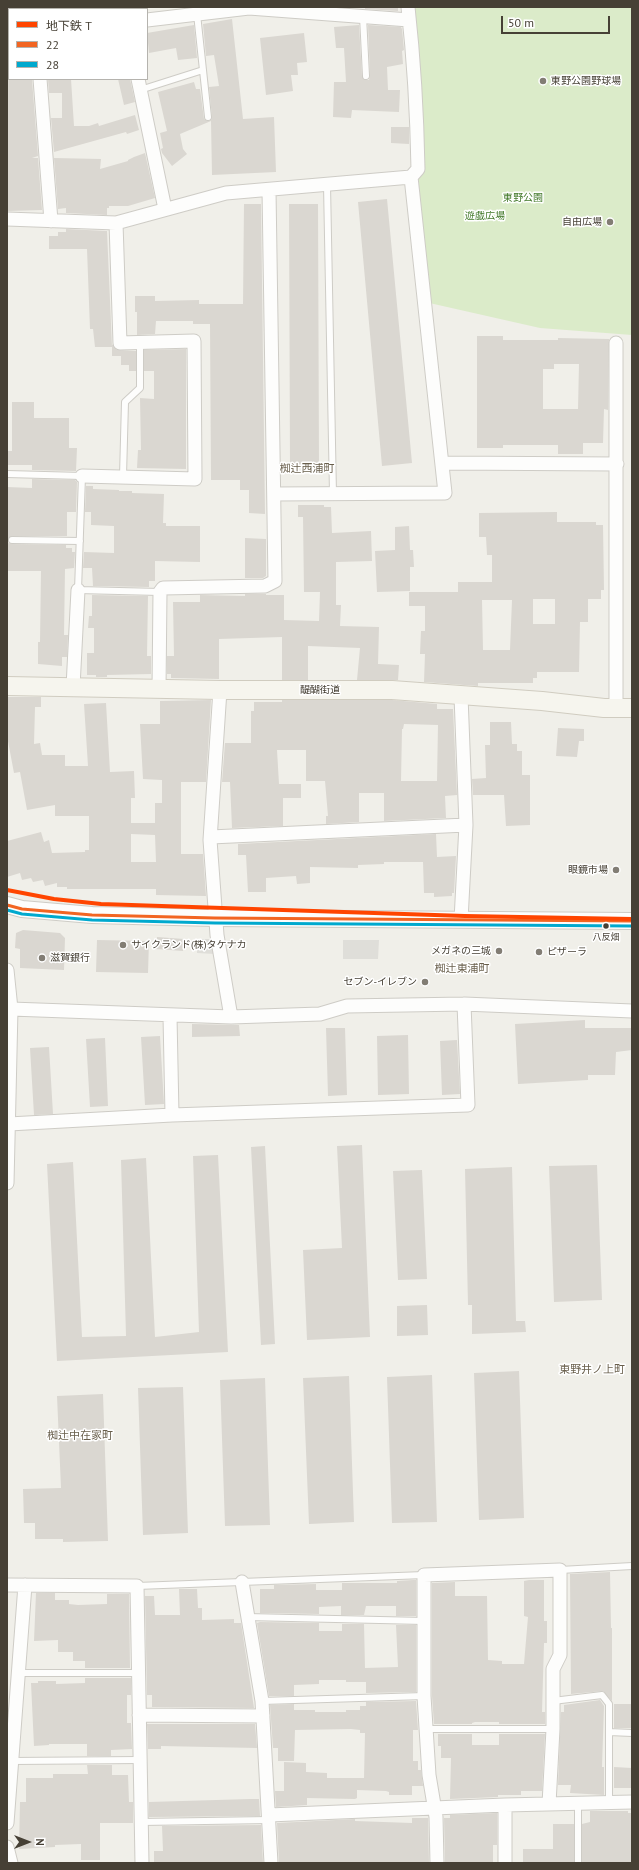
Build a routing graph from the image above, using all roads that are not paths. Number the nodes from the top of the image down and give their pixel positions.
1 (408, 13) edge
2 (197, 14) junction
3 (363, 16) junction
4 (148, 20) edge
5 (203, 70) junction
6 (366, 76) dead end
7 (40, 80) edge
8 (139, 85) edge
9 (208, 117) dead end
10 (411, 177) junction
11 (327, 185) junction
12 (269, 190) junction
13 (165, 209) junction
14 (7, 220) edge
15 (51, 221) junction
16 (116, 223) junction
17 (140, 342) junction
18 (616, 343) dead end
19 (442, 463) junction
20 (616, 464) junction
21 (7, 474) edge
22 (82, 476) junction
23 (123, 476) junction
24 (274, 494) junction
25 (333, 494) junction
26 (12, 540) dead end
27 (80, 541) junction
28 (78, 590) junction
29 (160, 592) junction
30 (7, 686) edge
31 (73, 687) junction
32 (159, 689) junction
33 (220, 690) junction
34 (461, 696) junction
35 (624, 708) edge
36 (466, 825) junction
37 (211, 837) junction
38 (7, 905) edge
39 (216, 918) junction
40 (461, 920) junction
41 (632, 921) edge
42 (7, 970) edge
43 (464, 1004) junction
44 (11, 1009) junction
45 (632, 1010) edge
46 (170, 1016) junction
47 (231, 1016) junction
48 (172, 1115) junction
49 (9, 1124) junction
50 (7, 1183) edge
51 (632, 1566) edge
52 (560, 1570) junction
53 (424, 1575) junction
54 (242, 1582) junction
55 (7, 1585) edge
56 (25, 1586) junction
57 (137, 1586) junction
58 (247, 1618) junction
59 (424, 1622) junction
60 (19, 1673) junction
61 (139, 1673) junction
62 (424, 1696) junction
63 (262, 1701) junction
64 (552, 1701) junction
65 (139, 1715) junction
66 (263, 1716) junction
67 (426, 1729) junction
68 (552, 1729) junction
69 (609, 1732) junction
70 (632, 1733) edge
71 (140, 1760) junction
72 (11, 1762) junction
73 (632, 1802) edge
74 (609, 1803) junction
75 (549, 1804) junction
76 (578, 1804) junction
77 (505, 1805) junction
78 (434, 1809) junction
79 (269, 1818) junction
80 (141, 1822) junction
81 (7, 1823) edge
82 (7, 1847) edge
83 (11, 1863) edge
84 (142, 1863) edge
85 (271, 1863) edge
86 (437, 1863) edge
87 (505, 1863) edge
88 (578, 1863) edge

1 - 3 street
1 - 10 street
2 - 3 street
2 - 4 street
2 - 5 lane
3 - 6 lane
5 - 8 lane
5 - 9 lane
7 - 15 street
8 - 13 street
10 - 11 street
10 - 19 street
11 - 12 street
11 - 25 lane
12 - 13 street
12 - 24 street
13 - 16 street
14 - 15 street
15 - 16 street
16 - 17 street
17 - 23 lane
17 - 23 street
18 - 20 street
19 - 20 street
19 - 25 street
20 - 35 street
21 - 22 lane
22 - 23 street
22 - 27 lane
24 - 25 street
24 - 29 street
26 - 27 lane
27 - 28 lane
28 - 29 lane
28 - 31 street
29 - 32 street
30 - 31 main road, 醍醐街道
31 - 32 main road, 醍醐街道
32 - 33 main road, 醍醐街道
33 - 34 main road, 醍醐街道
33 - 37 street
34 - 35 main road, 醍醐街道
34 - 36 street
36 - 37 street
36 - 40 street
37 - 39 street
38 - 39 street
39 - 40 street
39 - 47 street
40 - 41 street
42 - 44 street
43 - 45 street
43 - 47 street
43 - 48 street
44 - 46 street
44 - 49 street
46 - 47 street
46 - 48 street
48 - 49 street
49 - 50 street
51 - 52 lane
52 - 53 street
52 - 64 street
53 - 54 lane
53 - 59 street
54 - 57 lane
54 - 58 street
55 - 56 street
56 - 57 street
56 - 60 street
57 - 61 street
58 - 59 lane
58 - 63 street
59 - 62 street
60 - 61 lane
60 - 72 street
61 - 65 street
62 - 63 lane
62 - 67 street
63 - 66 street
64 - 68 street
64 - 69 lane
65 - 66 street
65 - 71 street
66 - 79 street
67 - 68 lane
67 - 78 street
68 - 75 street
69 - 70 lane
69 - 74 lane
71 - 72 lane
71 - 80 street
72 - 81 street
73 - 74 street
74 - 76 street
75 - 76 street
75 - 77 street
76 - 88 lane
77 - 78 street
77 - 87 street
78 - 79 street
78 - 86 street
79 - 80 lane
79 - 85 street
80 - 84 street
82 - 83 street

